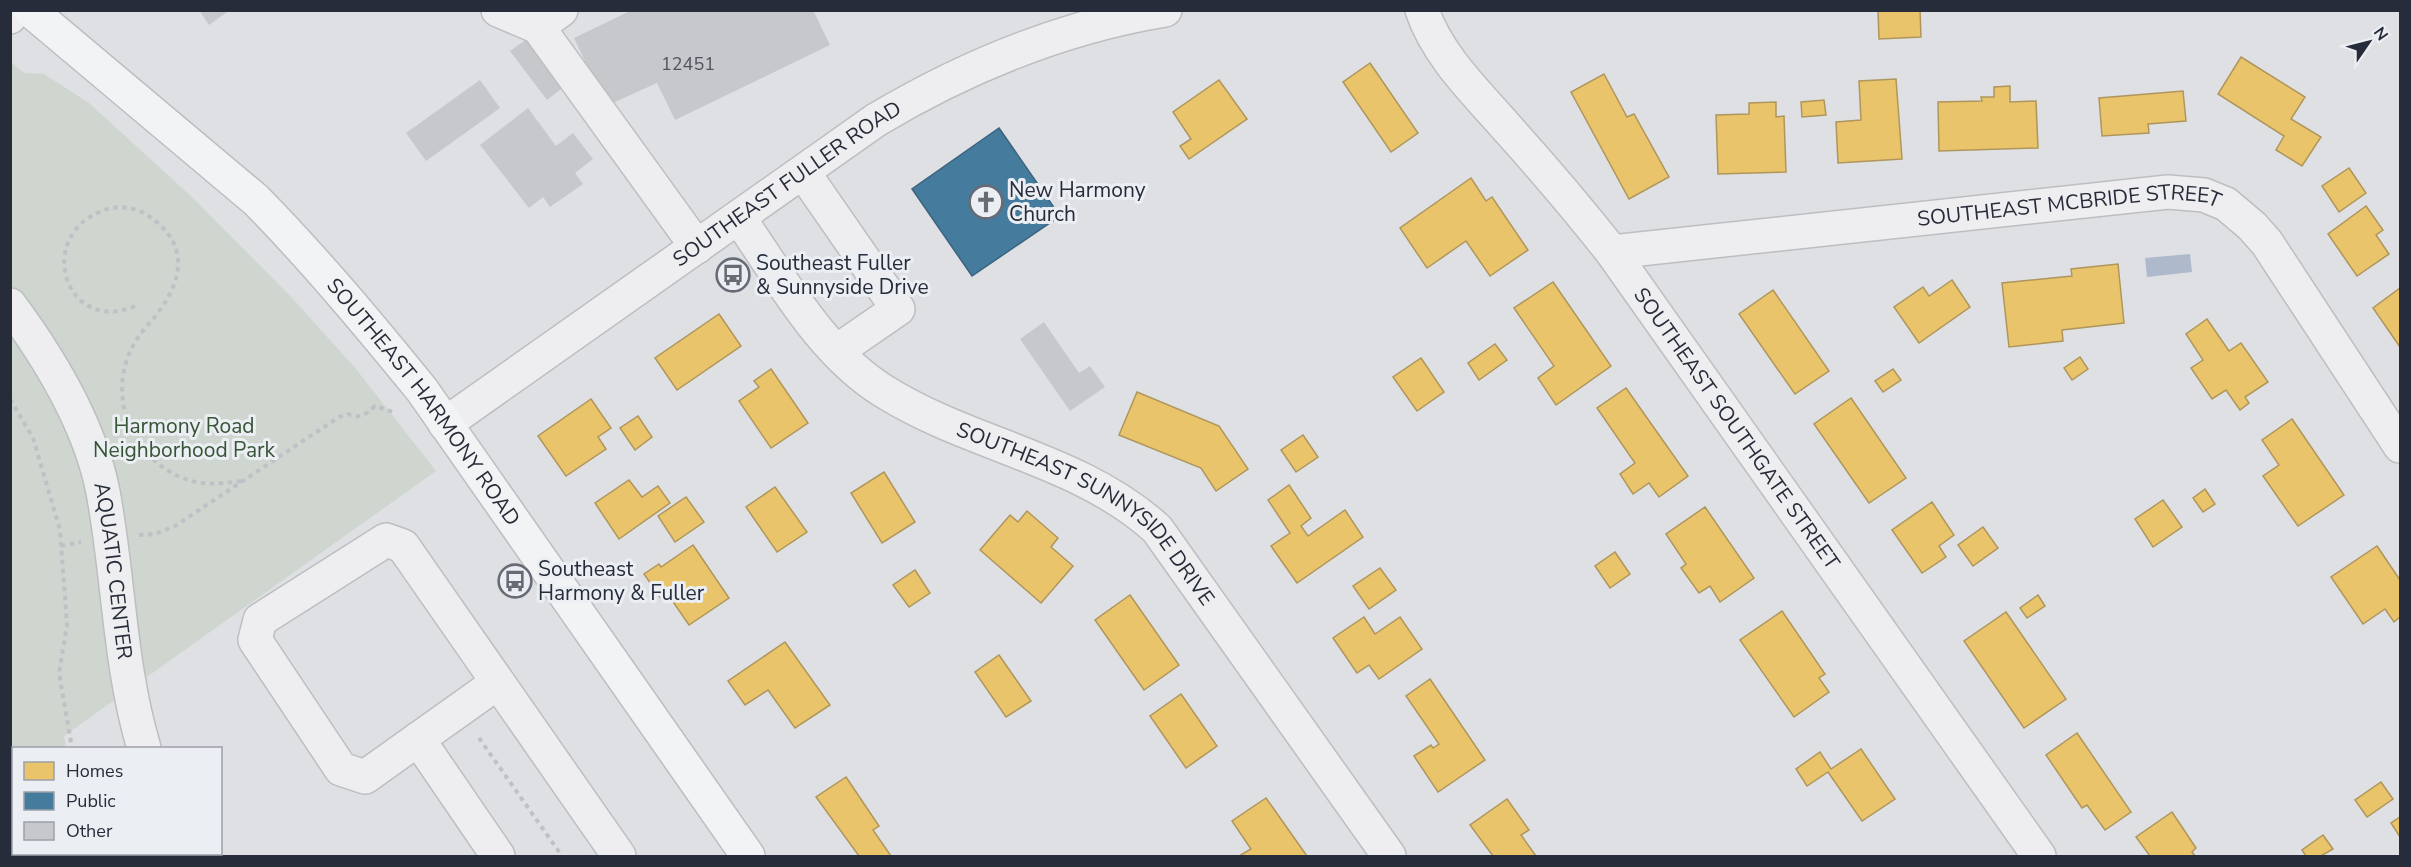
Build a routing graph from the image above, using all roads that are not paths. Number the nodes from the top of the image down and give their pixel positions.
1 (15, 10) edge
2 (30, 10) edge
3 (498, 10) edge
4 (1165, 10) edge
5 (1422, 10) edge
6 (10, 17) edge
7 (550, 19) edge
8 (1062, 22) edge
9 (803, 172) junction
10 (739, 218) junction
11 (697, 247) junction
12 (1612, 252) junction
13 (10, 305) edge
14 (837, 351) junction
15 (445, 424) junction
16 (2400, 446) edge
17 (497, 683) junction
18 (418, 739) junction
19 (144, 747) edge
20 (498, 856) edge
21 (619, 856) edge
22 (748, 856) edge
23 (1389, 856) edge
24 (2039, 856) edge

1 - 6 street
2 - 15 main road, SOUTHEAST HARMONY ROAD
3 - 7 street
4 - 8 street, SOUTHEAST FULLER ROAD
5 - 12 street, SOUTHEAST SOUTHGATE STREET
7 - 11 street
8 - 9 street, SOUTHEAST FULLER ROAD
9 - 10 street, SOUTHEAST FULLER ROAD
9 - 14 street
10 - 11 street, SOUTHEAST FULLER ROAD
10 - 14 street, SOUTHEAST SUNNYSIDE DRIVE
11 - 15 street, SOUTHEAST FULLER ROAD
12 - 16 street, SOUTHEAST MCBRIDE STREET
12 - 24 street, SOUTHEAST SOUTHGATE STREET
13 - 19 street, AQUATIC CENTER
14 - 23 street, SOUTHEAST SUNNYSIDE DRIVE
15 - 22 main road, SOUTHEAST HARMONY ROAD
17 - 18 street
17 - 18 street
17 - 21 street
18 - 20 street

